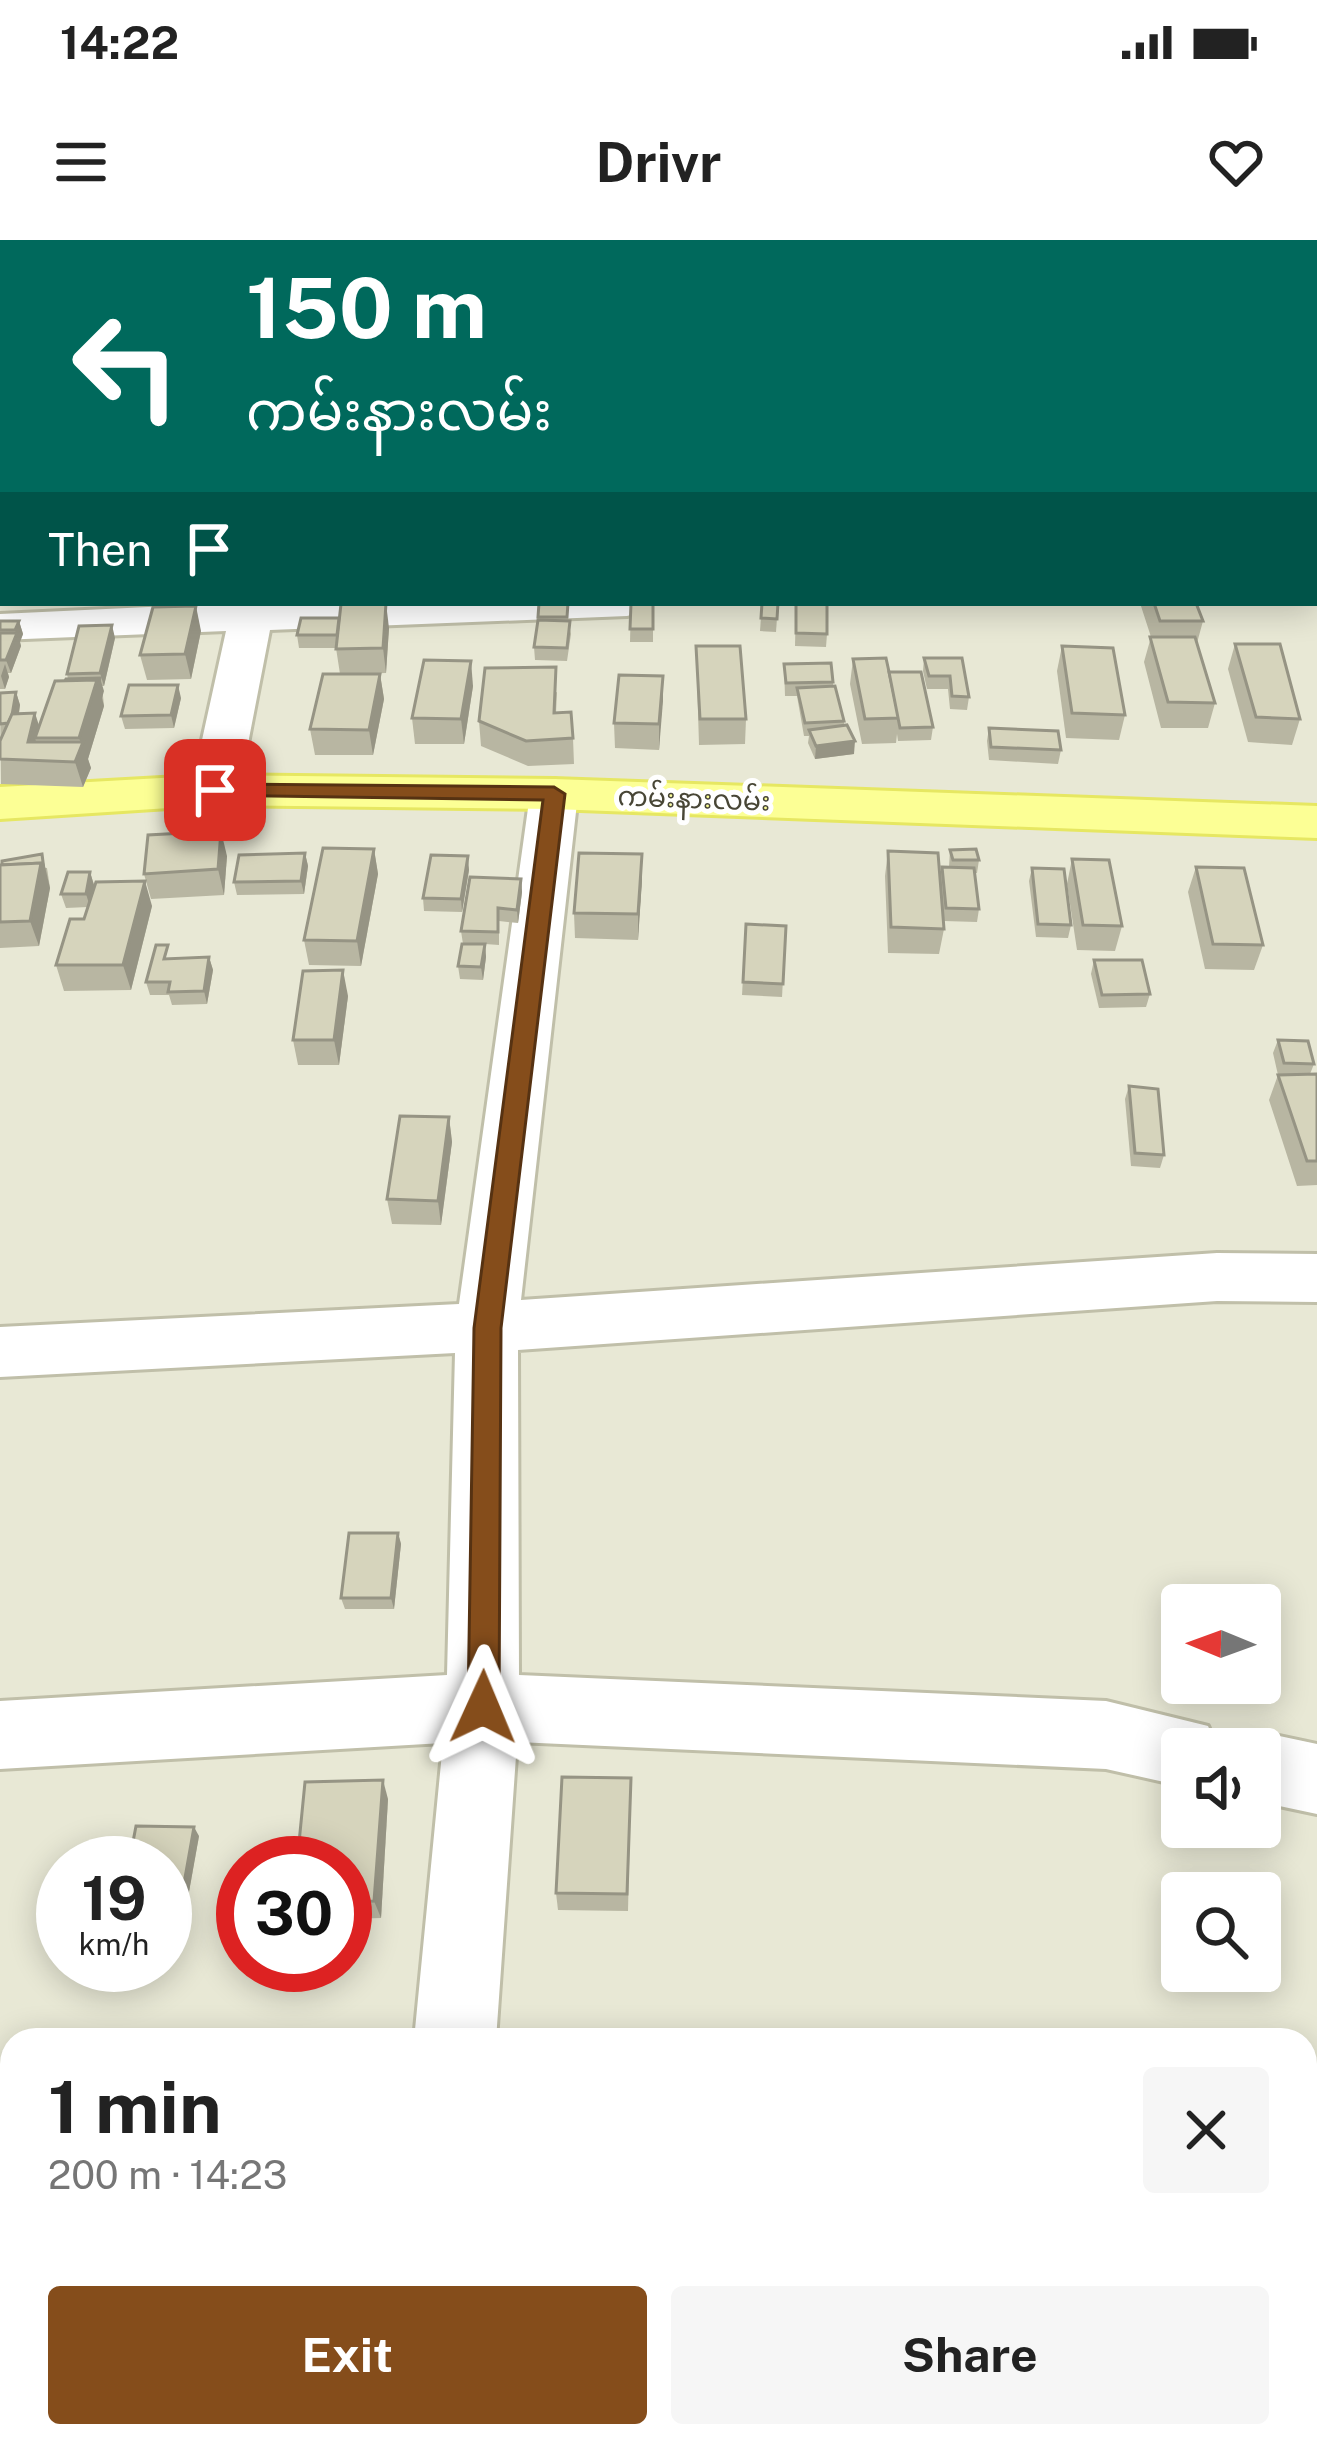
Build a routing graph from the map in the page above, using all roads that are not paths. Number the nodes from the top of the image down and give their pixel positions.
1 (502, 606) edge
2 (252, 612) edge
3 (0, 627) edge
4 (215, 790) junction
5 (554, 794) junction
6 (0, 803) edge
7 (1317, 822) edge
8 (1317, 1279) edge
9 (488, 1328) junction
10 (0, 1352) edge
11 (483, 1707) junction
12 (0, 1735) edge
13 (1161, 1747) edge
14 (1281, 1771) edge
15 (1317, 1779) edge
16 (456, 2028) edge

1 - 2 street
2 - 3 street
2 - 4 street
4 - 5 main road, ကမ်းနားလမ်း
4 - 6 main road, ကမ်းနားလမ်း
5 - 7 main road, ကမ်းနားလမ်း
5 - 9 street
8 - 9 street
9 - 10 street
9 - 11 street
11 - 12 street
11 - 13 street
11 - 16 street
14 - 15 street

